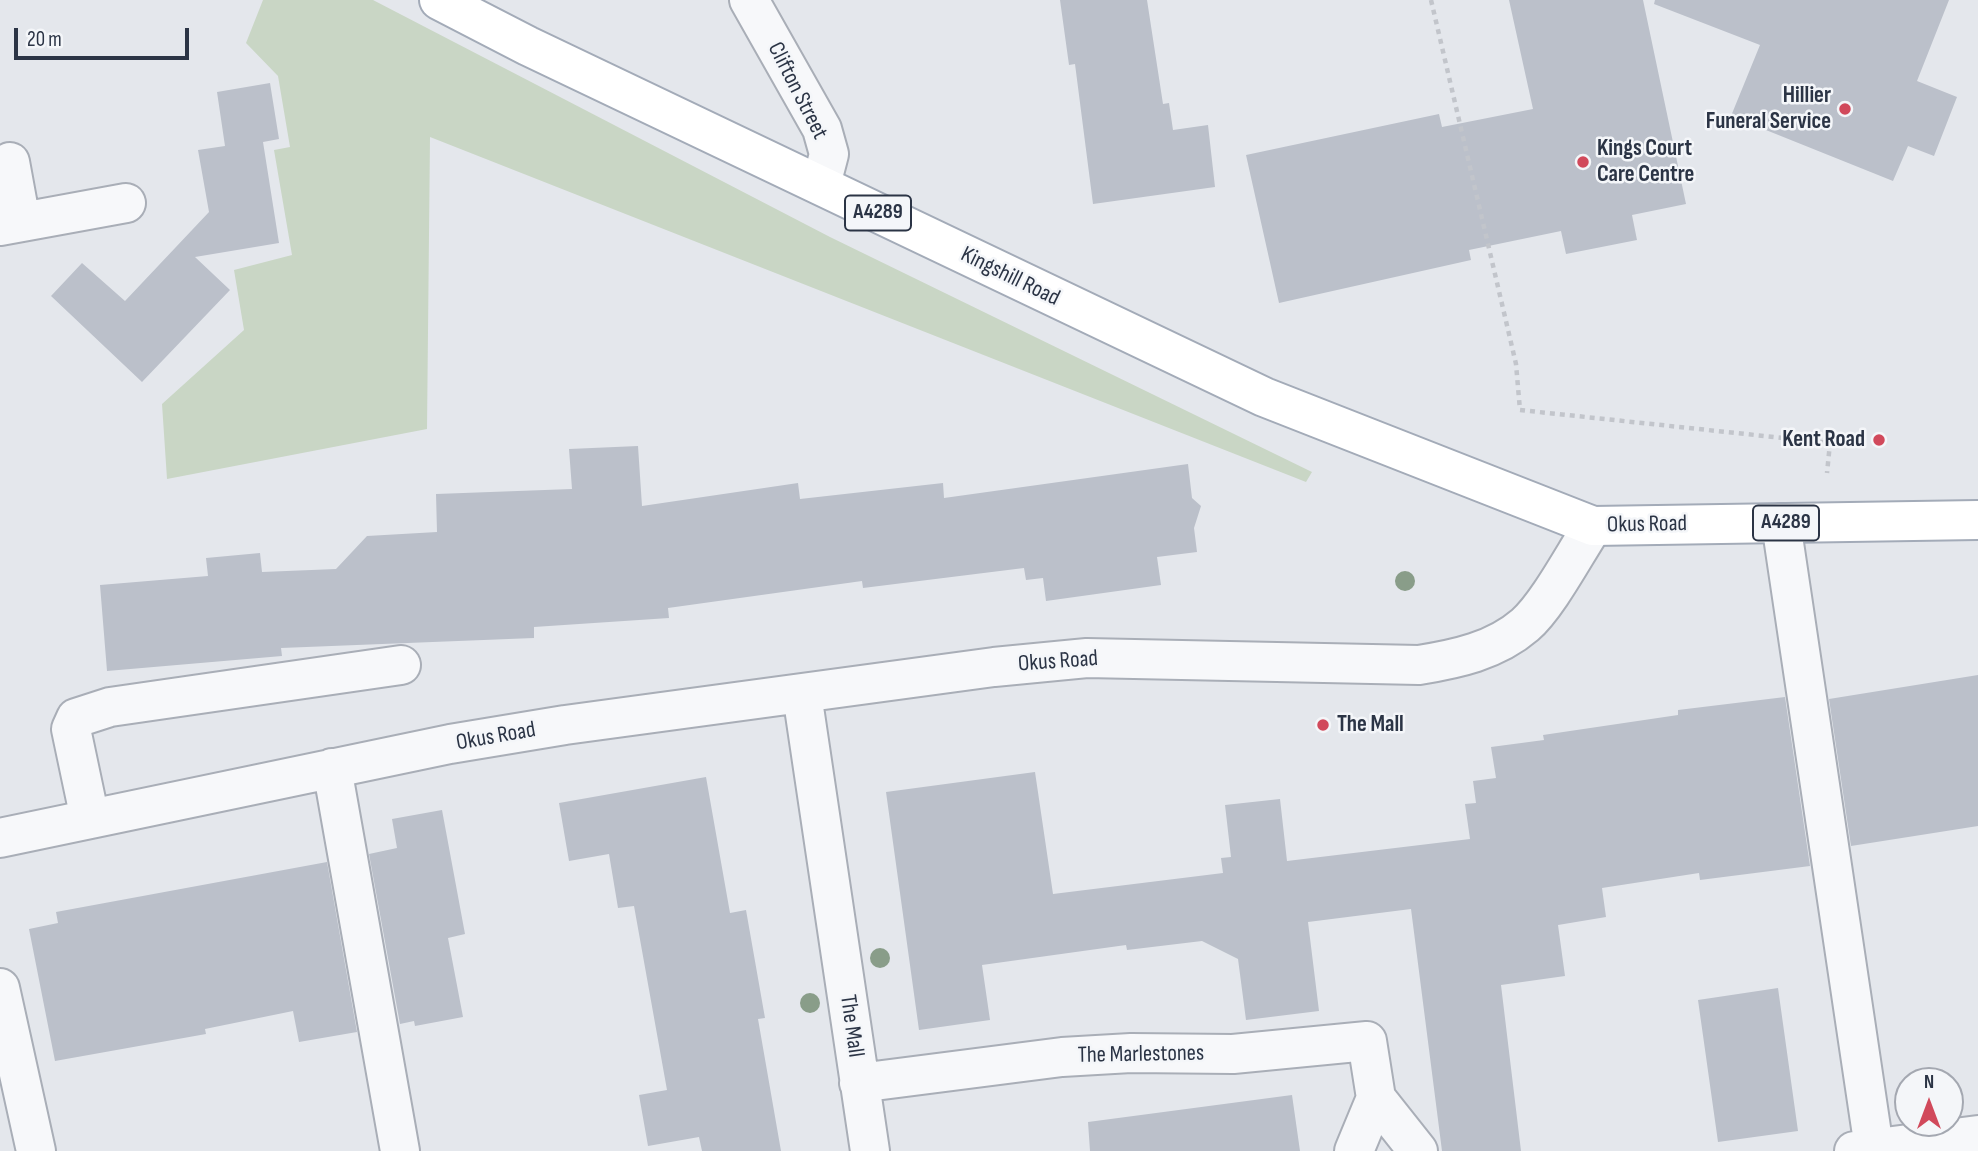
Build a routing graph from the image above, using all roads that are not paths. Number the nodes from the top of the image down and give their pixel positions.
1 (439, 0) edge
2 (749, 0) edge
3 (10, 162) dead end
4 (821, 185) junction
5 (126, 203) dead end
6 (11, 224) edge
7 (1978, 520) edge
8 (1781, 523) junction
9 (1593, 526) junction
10 (401, 665) dead end
11 (802, 694) junction
12 (332, 768) junction
13 (90, 819) junction
14 (0, 838) edge
15 (0, 988) edge
16 (859, 1083) junction
17 (1376, 1098) junction
18 (1978, 1135) edge
19 (1864, 1149) edge
20 (36, 1151) edge
21 (400, 1151) edge
22 (870, 1151) edge
23 (1354, 1151) edge
24 (1418, 1151) edge

1 - 4 main road, Kingshill Road / A4289
2 - 4 street, Clifton Street
3 - 6 street
4 - 9 main road, Kingshill Road / A4289
5 - 6 street
7 - 8 main road, Okus Road / A4289
8 - 9 main road, Okus Road / A4289
8 - 19 street
9 - 11 street, Okus Road
10 - 13 street
11 - 12 street, Okus Road
11 - 16 street, The Mall
12 - 13 street, Okus Road
12 - 21 street
13 - 14 street, Okus Road
15 - 20 street
16 - 17 street, The Marlestones
16 - 22 street, The Mall
17 - 23 street
17 - 24 street, The Marlestones
18 - 19 street

